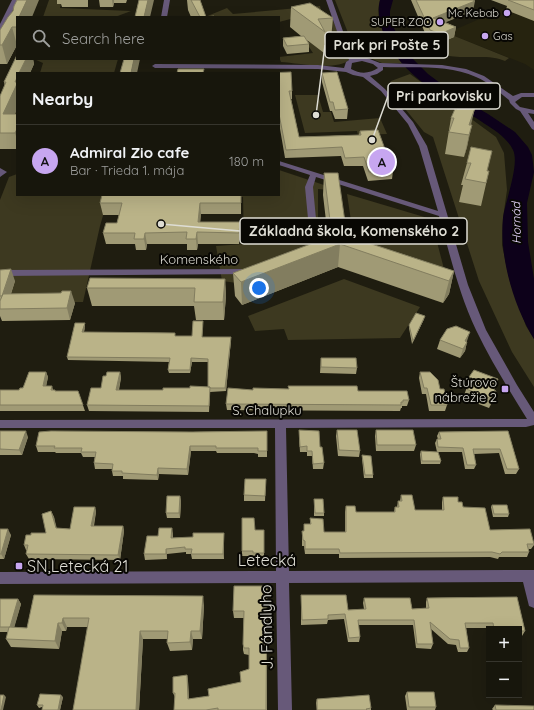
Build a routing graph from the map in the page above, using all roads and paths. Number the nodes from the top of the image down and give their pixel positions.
1 (15, 0) edge
2 (167, 0) edge
3 (329, 0) edge
4 (164, 16) edge
5 (10, 26) edge
6 (1, 28) edge
7 (347, 47) junction
8 (156, 60) edge
9 (363, 60) junction
10 (349, 65) junction
11 (378, 69) junction
12 (154, 70) edge
13 (365, 75) junction
14 (485, 79) junction
15 (383, 90) junction
16 (521, 95) junction
17 (534, 95) edge
18 (513, 99) junction
19 (523, 110) junction
20 (534, 112) edge
21 (533, 124) edge
22 (280, 163) edge
23 (0, 170) edge
24 (315, 174) junction
25 (0, 175) edge
26 (443, 215) junction
27 (298, 258) edge
28 (0, 272) edge
29 (255, 272) edge
30 (451, 280) edge
31 (463, 285) junction
32 (534, 421) edge
33 (0, 424) edge
34 (280, 424) junction
35 (531, 576) edge
36 (282, 577) junction
37 (0, 578) edge
38 (534, 602) edge
39 (285, 710) edge

1 - 6 street
2 - 4 street
3 - 7 street
5 - 6 street
7 - 9 street
7 - 10 street
8 - 12 street
9 - 10 street
9 - 11 street
10 - 12 street
10 - 13 street
11 - 13 street
11 - 14 street
11 - 15 street
13 - 15 street
14 - 16 street
14 - 18 street
15 - 26 street
16 - 17 street
16 - 18 street
18 - 19 street
19 - 20 street
19 - 21 street
22 - 24 street
23 - 25 street
24 - 26 street
24 - 27 street
26 - 31 street
28 - 29 street, Komenského
30 - 31 street
31 - 32 street
32 - 34 street, S. Chalupku
33 - 34 street, S. Chalupku
34 - 36 street, J. Fándlyho
35 - 36 street, Letecká
35 - 38 street
36 - 37 street, Letecká
36 - 39 street, J. Fándlyho

